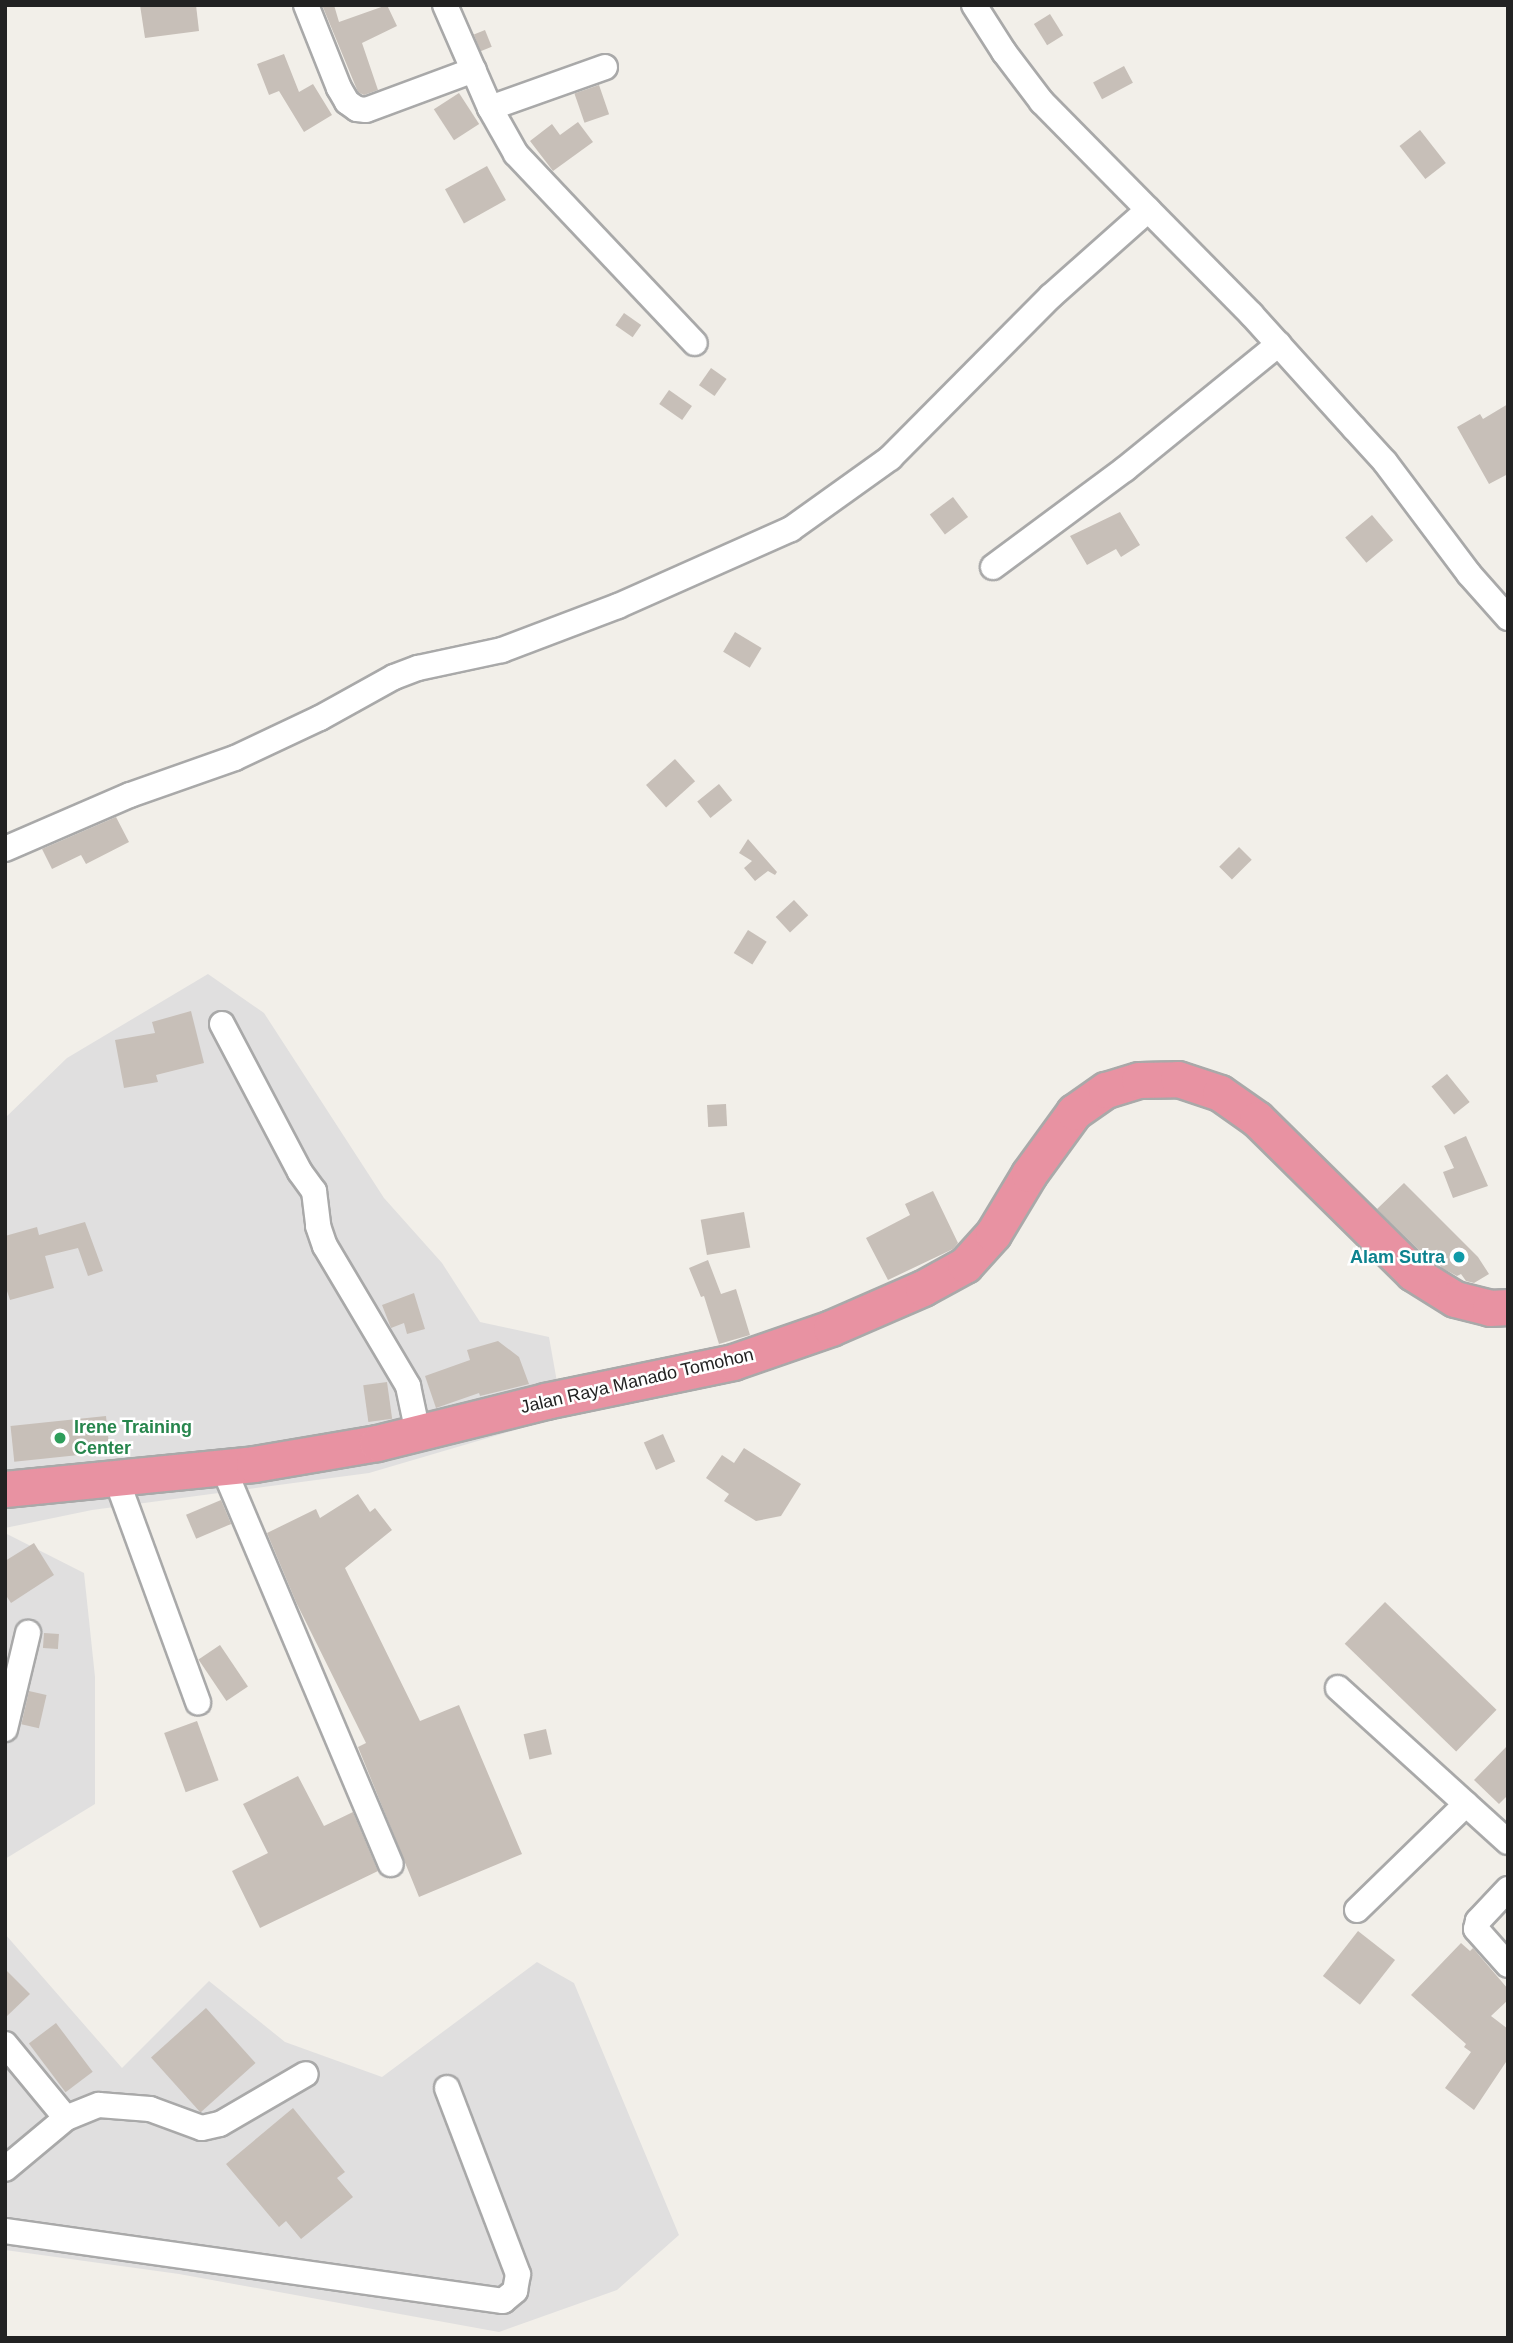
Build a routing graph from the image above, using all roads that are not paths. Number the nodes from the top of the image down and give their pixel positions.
1 (306, 5) edge
2 (445, 5) edge
3 (974, 5) edge
4 (605, 66) dead end
5 (474, 70) junction
6 (490, 108) junction
7 (1148, 210) junction
8 (695, 343) dead end
9 (1279, 344) junction
10 (993, 567) dead end
11 (1508, 618) edge
12 (5, 849) edge
13 (222, 1024) dead end
14 (1508, 1307) edge
15 (418, 1433) junction
16 (223, 1466) junction
17 (116, 1478) junction
18 (5, 1489) edge
19 (28, 1633) dead end
20 (1338, 1688) dead end
21 (198, 1702) dead end
22 (5, 1729) edge
23 (1465, 1804) junction
24 (1508, 1842) edge
25 (391, 1864) dead end
26 (1508, 1889) edge
27 (1357, 1910) dead end
28 (1508, 1965) edge
29 (5, 2044) edge
30 (306, 2074) dead end
31 (447, 2088) dead end
32 (66, 2118) junction
33 (5, 2169) edge
34 (5, 2231) edge

1 - 5 street
2 - 5 street
3 - 7 street
4 - 6 street
5 - 6 street
6 - 8 street
7 - 9 street
7 - 12 street
9 - 10 street
9 - 11 street
13 - 15 street
14 - 15 highway, Jalan Raya Manado Tomohon
15 - 16 highway, Jalan Raya Manado Tomohon
16 - 17 highway, Jalan Raya Manado Tomohon
16 - 25 street
17 - 18 highway, Jalan Raya Manado Tomohon
17 - 21 street
19 - 22 street
20 - 23 street
23 - 24 street
23 - 27 street
26 - 28 street
29 - 32 street
30 - 32 street
31 - 34 street
32 - 33 street

